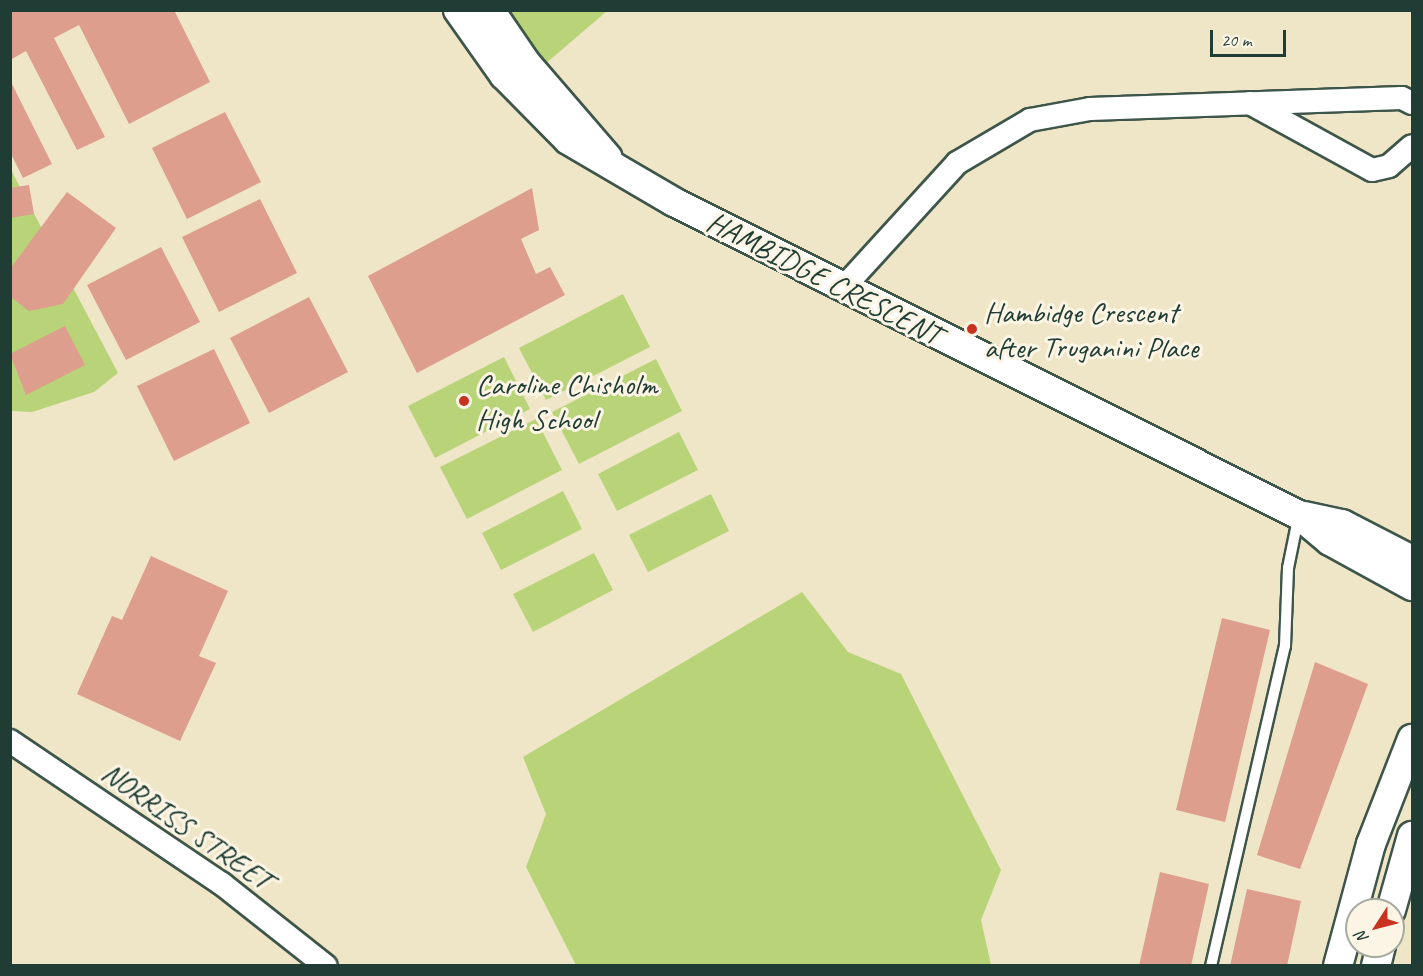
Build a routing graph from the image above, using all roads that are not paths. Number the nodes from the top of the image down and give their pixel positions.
1 (458, 10) edge
2 (490, 10) edge
3 (1250, 103) junction
4 (1413, 103) edge
5 (1413, 146) edge
6 (611, 162) junction
7 (843, 288) junction
8 (1299, 515) junction
9 (1406, 566) edge
10 (1413, 602) edge
11 (1413, 739) edge
12 (10, 741) edge
13 (1413, 836) edge
14 (1395, 898) edge
15 (326, 966) edge
16 (1211, 966) edge
17 (1338, 966) edge

1 - 6 street, HAMBIDGE CRESCENT
2 - 6 street, HAMBIDGE CRESCENT
3 - 4 street
3 - 5 street
3 - 7 street
6 - 7 street, HAMBIDGE CRESCENT
7 - 8 street, HAMBIDGE CRESCENT
8 - 9 street, HAMBIDGE CRESCENT
8 - 16 lane
9 - 10 street
11 - 17 street
12 - 15 street, NORRISS STREET
13 - 14 street

